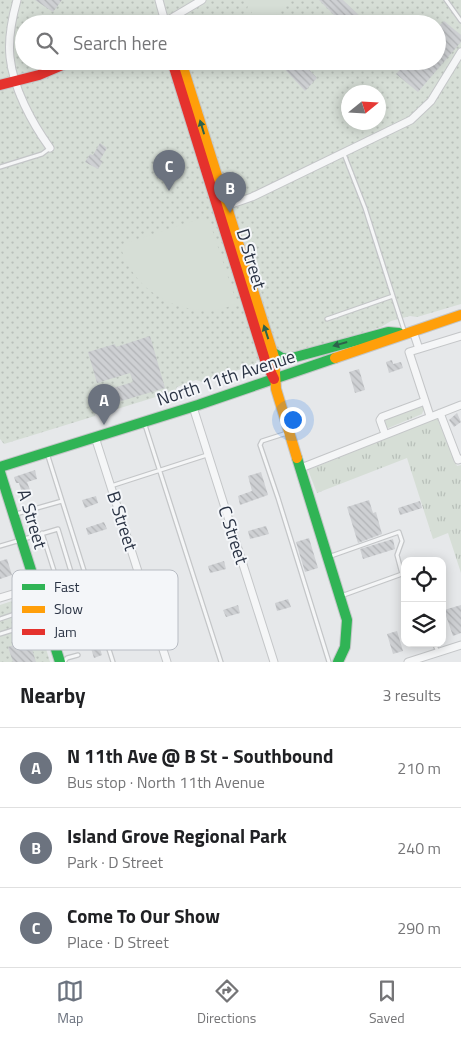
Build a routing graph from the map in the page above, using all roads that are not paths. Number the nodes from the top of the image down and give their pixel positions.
1 (17, 0) edge
2 (159, 0) edge
3 (202, 0) edge
4 (446, 0) edge
5 (163, 15) edge
6 (178, 15) edge
7 (461, 21) edge
8 (461, 52) edge
9 (51, 70) edge
10 (175, 70) edge
11 (184, 70) edge
12 (16, 80) junction
13 (0, 85) edge
14 (50, 148) joint
15 (344, 153) junction
16 (0, 167) edge
17 (225, 206) junction
18 (393, 296) junction
19 (461, 315) edge
20 (327, 319) dead end
21 (409, 332) junction
22 (461, 338) edge
23 (419, 349) junction
24 (272, 352) junction
25 (275, 380) junction
26 (425, 401) junction
27 (461, 405) edge
28 (193, 407) junction
29 (440, 413) junction
30 (430, 416) junction
31 (144, 422) junction
32 (290, 432) junction
33 (385, 434) junction
34 (96, 437) junction
35 (46, 452) junction
36 (208, 455) junction
37 (461, 459) edge
38 (0, 467) edge
39 (301, 468) junction
40 (160, 470) junction
41 (0, 472) edge
42 (111, 486) junction
43 (62, 500) junction
44 (14, 515) junction
45 (42, 533) junction
46 (21, 540) junction
47 (0, 546) edge
48 (329, 557) junction
49 (31, 570) edge
50 (54, 570) edge
51 (71, 570) edge
52 (84, 570) edge
53 (138, 570) edge
54 (12, 594) edge
55 (341, 597) junction
56 (0, 598) edge
57 (12, 628) edge
58 (0, 634) edge
59 (461, 645) edge
60 (436, 647) edge
61 (56, 650) edge
62 (109, 650) edge
63 (163, 650) edge
64 (438, 653) junction
65 (78, 655) dead end
66 (60, 662) edge
67 (64, 662) edge
68 (113, 662) edge
69 (167, 662) edge
70 (221, 662) edge
71 (274, 662) edge
72 (329, 662) edge
73 (338, 662) edge
74 (408, 662) edge

1 - 12 street
2 - 5 street
3 - 6 street
4 - 7 lane
8 - 15 street
9 - 12 street
10 - 17 street, D Street
17 -> 11 street, D Street
12 - 13 street
12 - 14 street
14 - 16 lane
15 - 17 street
15 - 18 lane
24 -> 17 street, D Street
17 - 25 street, D Street
18 - 20 lane
18 - 21 lane
19 - 21 street, North 11th Avenue
21 - 23 street
21 -> 24 street
21 - 25 street, North 11th Avenue
22 - 23 street
23 - 26 street
24 - 25 street, D Street
25 - 28 street, North 11th Avenue
25 - 32 street, D Street
26 - 30 street
26 - 33 street
27 - 29 street
28 - 31 street, North 11th Avenue
28 - 36 street, C Street
29 - 30 street
29 - 37 street
30 - 33 street
31 - 34 street, North 11th Avenue
31 - 40 lane
32 - 39 street, D Street
32 - 72 lane
33 - 39 street
34 - 35 street, North 11th Avenue
34 - 42 street, B Street
35 - 38 street, North 11th Avenue
35 - 43 lane
36 - 40 lane
36 - 71 street, C Street
39 - 48 street, D Street
40 - 42 lane
40 - 70 lane
41 - 44 street, A Street
42 - 53 street, B Street
43 - 44 lane
43 - 52 lane
44 - 46 street, A Street
45 - 46 lane
45 - 50 lane
45 - 51 lane
46 - 47 lane
46 - 49 street, A Street
48 - 55 street, D Street
48 - 55 lane
54 - 56 street
55 - 73 street, D Street
57 - 58 lane
59 - 64 street
60 - 64 lane
61 - 66 street, A Street
62 - 68 lane
63 - 69 street, B Street
64 - 74 street
65 - 67 lane

